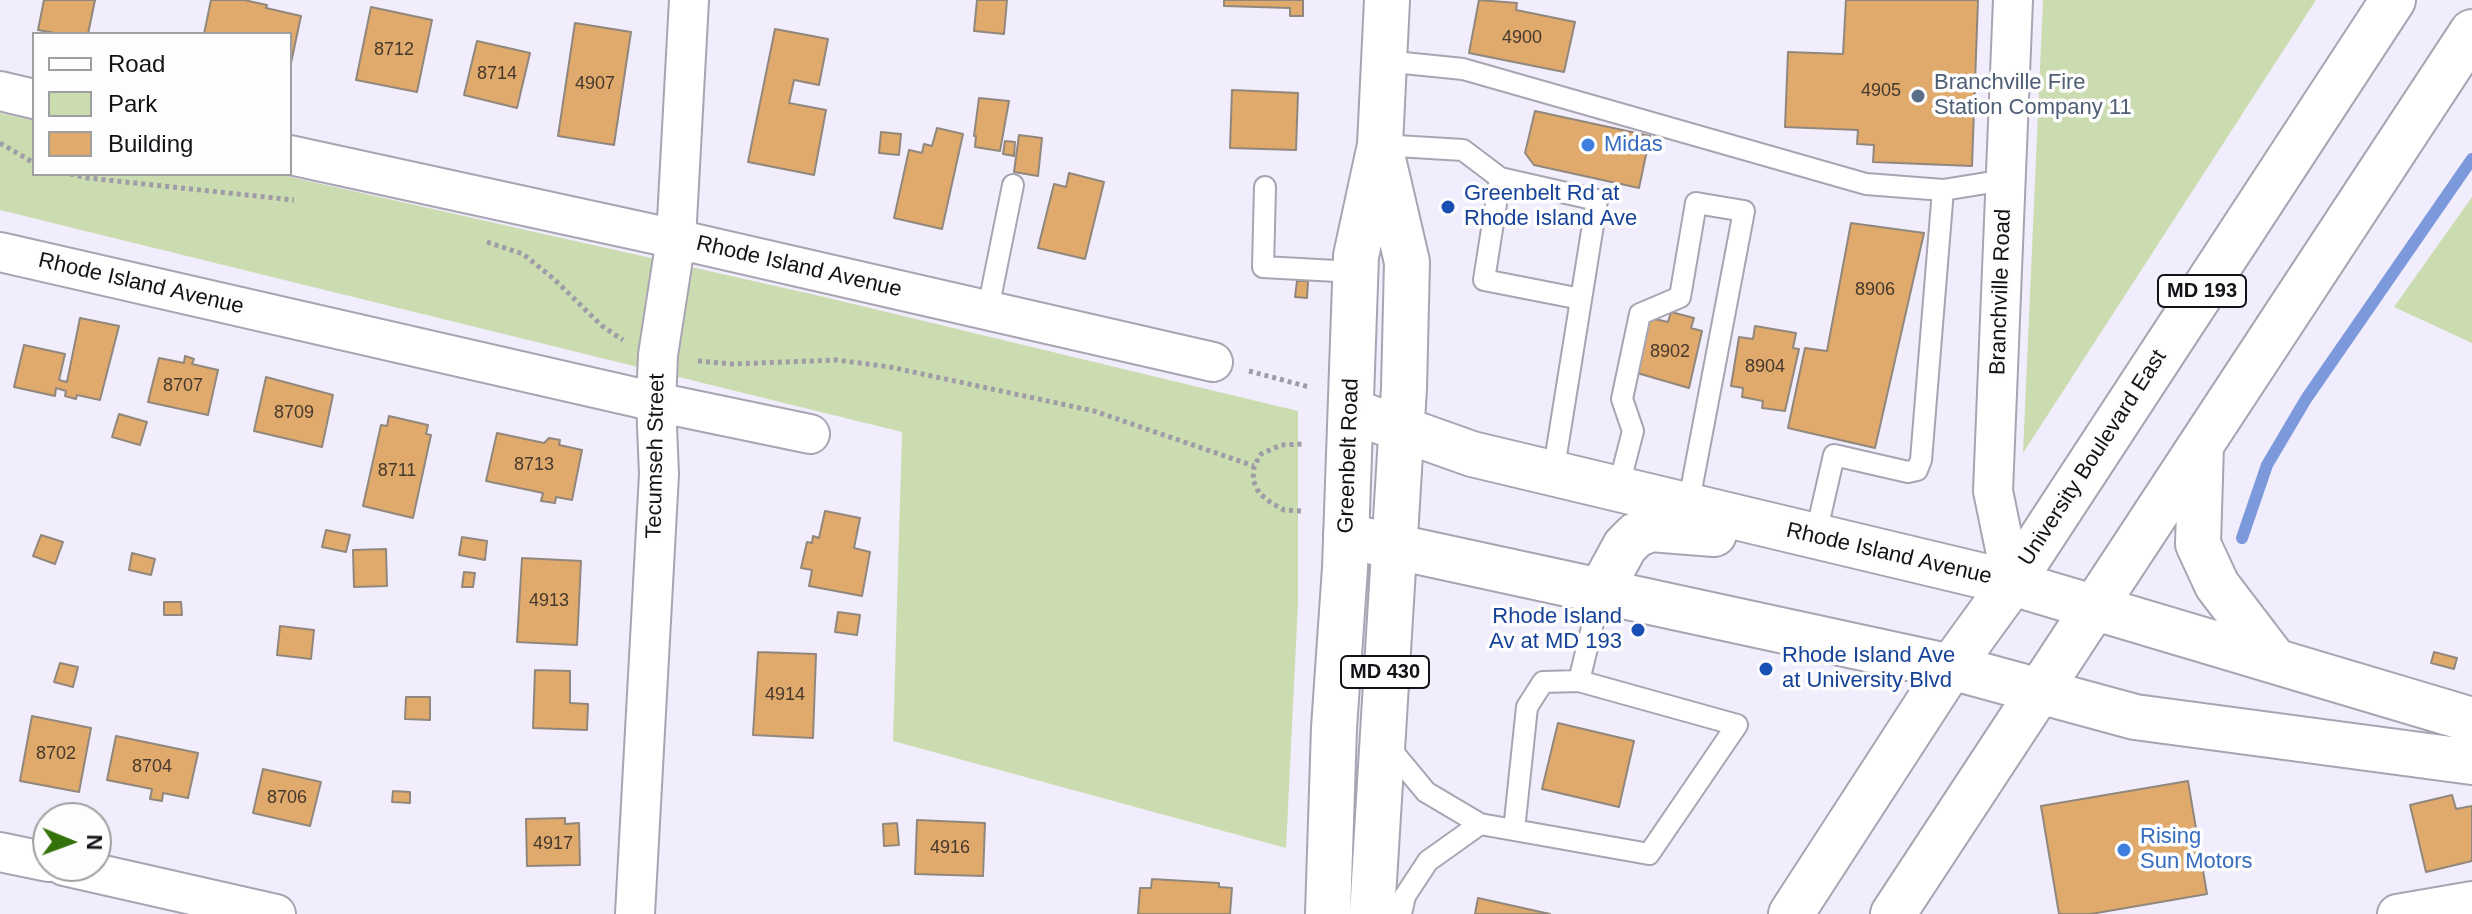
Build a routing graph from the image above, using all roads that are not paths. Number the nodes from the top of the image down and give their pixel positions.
1 (689, 0) edge
2 (1387, 0) edge
3 (2013, 0) edge
4 (2393, 0) edge
5 (2472, 32) edge
6 (1384, 61) junction
7 (0, 91) edge
8 (32, 99) edge
9 (1380, 145) junction
10 (292, 155) edge
11 (1500, 178) junction
12 (2005, 180) junction
13 (1013, 185) dead end
14 (1265, 187) dead end
15 (1943, 190) junction
16 (676, 239) junction
17 (0, 252) edge
18 (1355, 272) junction
19 (1581, 299) junction
20 (988, 309) junction
21 (1213, 362) road end
22 (656, 402) junction
23 (1351, 411) junction
24 (1401, 430) junction
25 (810, 434) dead end
26 (2201, 445) junction
27 (1553, 474) junction
28 (1618, 489) junction
29 (1688, 506) junction
30 (1826, 540) junction
31 (1394, 545) junction
32 (1346, 552) junction
33 (2012, 583) junction
34 (1601, 590) junction
35 (2094, 607) junction
36 (2275, 661) junction
37 (1951, 667) junction
38 (1579, 681) junction
39 (2038, 692) junction
40 (2472, 720) edge
41 (1381, 738) junction
42 (2472, 762) edge
43 (1480, 824) junction
44 (1514, 830) junction
45 (0, 852) edge
46 (32, 859) edge
47 (112, 877) edge
48 (2472, 901) edge
49 (276, 914) edge
50 (635, 914) edge
51 (1328, 914) edge
52 (1372, 914) edge
53 (1401, 914) edge
54 (1791, 914) edge
55 (1893, 914) edge
56 (2397, 914) edge

1 - 16 street, Tecumseh Street
2 - 6 main road, Greenbelt Road / MD 430
3 - 12 street, Branchville Road
4 - 33 main road, University Boulevard East / MD 193
5 - 26 main road
6 - 9 main road, Greenbelt Road / MD 430
6 - 15 lane
7 - 8 street
9 - 11 lane
9 - 18 main road, Greenbelt Road / MD 430
9 - 24 main road, MD 430
10 - 16 street, Rhode Island Avenue
11 - 19 lane
11 - 19 lane
12 - 15 lane
12 - 33 street, Branchville Road
13 - 20 lane
14 - 18 lane
15 - 30 lane
16 - 20 street, Rhode Island Avenue
16 - 22 street, Tecumseh Street
17 - 22 street, Rhode Island Avenue
18 - 23 main road, Greenbelt Road / MD 430
19 - 27 lane
20 - 21 street, Rhode Island Avenue
22 - 25 street, Rhode Island Avenue
22 - 50 street, Tecumseh Street
23 - 24 main road, Rhode Island Avenue
23 - 32 main road, Greenbelt Road / MD 430
24 - 27 main road, Rhode Island Avenue
24 - 31 main road, MD 430
26 - 35 main road
26 - 36 main road
27 - 28 main road, Rhode Island Avenue
28 - 29 main road, Rhode Island Avenue
28 - 29 lane
29 - 30 main road, Rhode Island Avenue
30 - 33 main road, Rhode Island Avenue
30 - 34 main road
31 - 32 main road
31 - 34 main road
31 - 41 main road, MD 430
32 - 51 main road, Greenbelt Road / MD 430
33 - 35 main road, Rhode Island Avenue
33 - 37 main road, University Boulevard East / MD 193
34 - 37 main road
34 - 38 lane
35 - 36 main road, Rhode Island Avenue
35 - 39 main road
36 - 40 main road, Rhode Island Avenue
37 - 39 main road
37 - 54 main road, University Boulevard East / MD 193
38 - 44 lane
38 - 44 lane
39 - 42 main road
39 - 55 main road
41 - 43 lane
41 - 52 main road, MD 430
43 - 44 lane
43 - 53 lane
45 - 46 street
47 - 49 street
48 - 56 street

